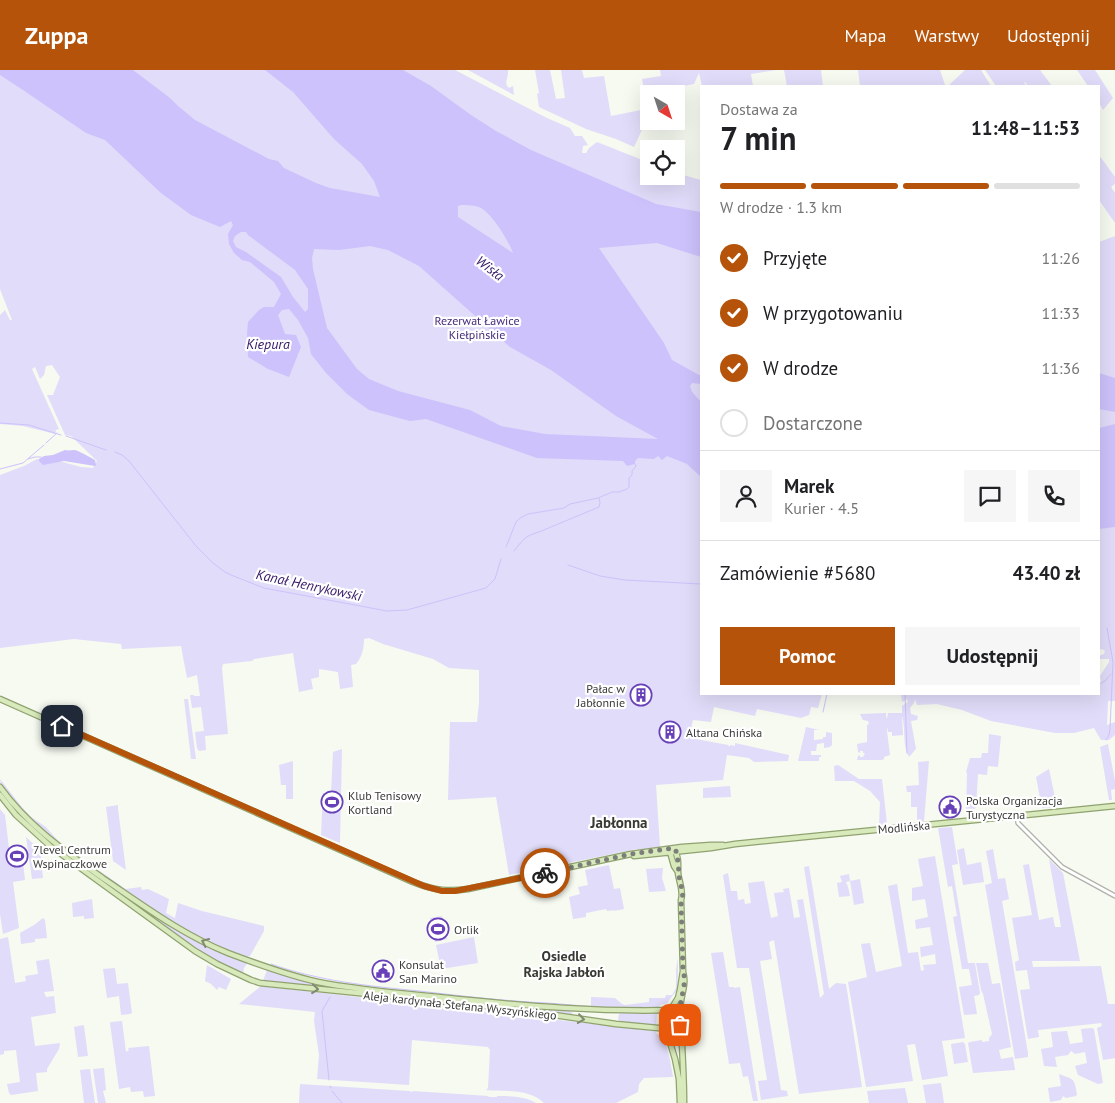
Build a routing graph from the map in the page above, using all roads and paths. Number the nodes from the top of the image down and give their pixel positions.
1 (0, 699) edge
2 (0, 787) edge
3 (0, 795) edge
4 (1115, 806) edge
5 (1017, 816) junction
6 (673, 851) junction
7 (678, 872) junction
8 (1115, 896) edge
9 (683, 971) junction
10 (668, 1010) junction
11 (680, 1012) junction
12 (681, 1023) junction
13 (665, 1028) junction
14 (682, 1103) edge

1 - 6 main road, Modlińska
10 -> 2 main road, Aleja kardynała Stefana Wyszyńskiego
3 -> 13 main road, Aleja kardynała Stefana Wyszyńskiego
4 - 5 main road, Modlińska
5 - 6 main road, Modlińska
5 - 8 street
6 - 7 main road
6 - 7 main road
7 - 9 main road
9 - 10 main road
9 - 11 main road
10 - 11 main road
10 - 13 main road
11 - 12 main road
12 - 13 main road
12 - 14 main road
13 - 14 main road

